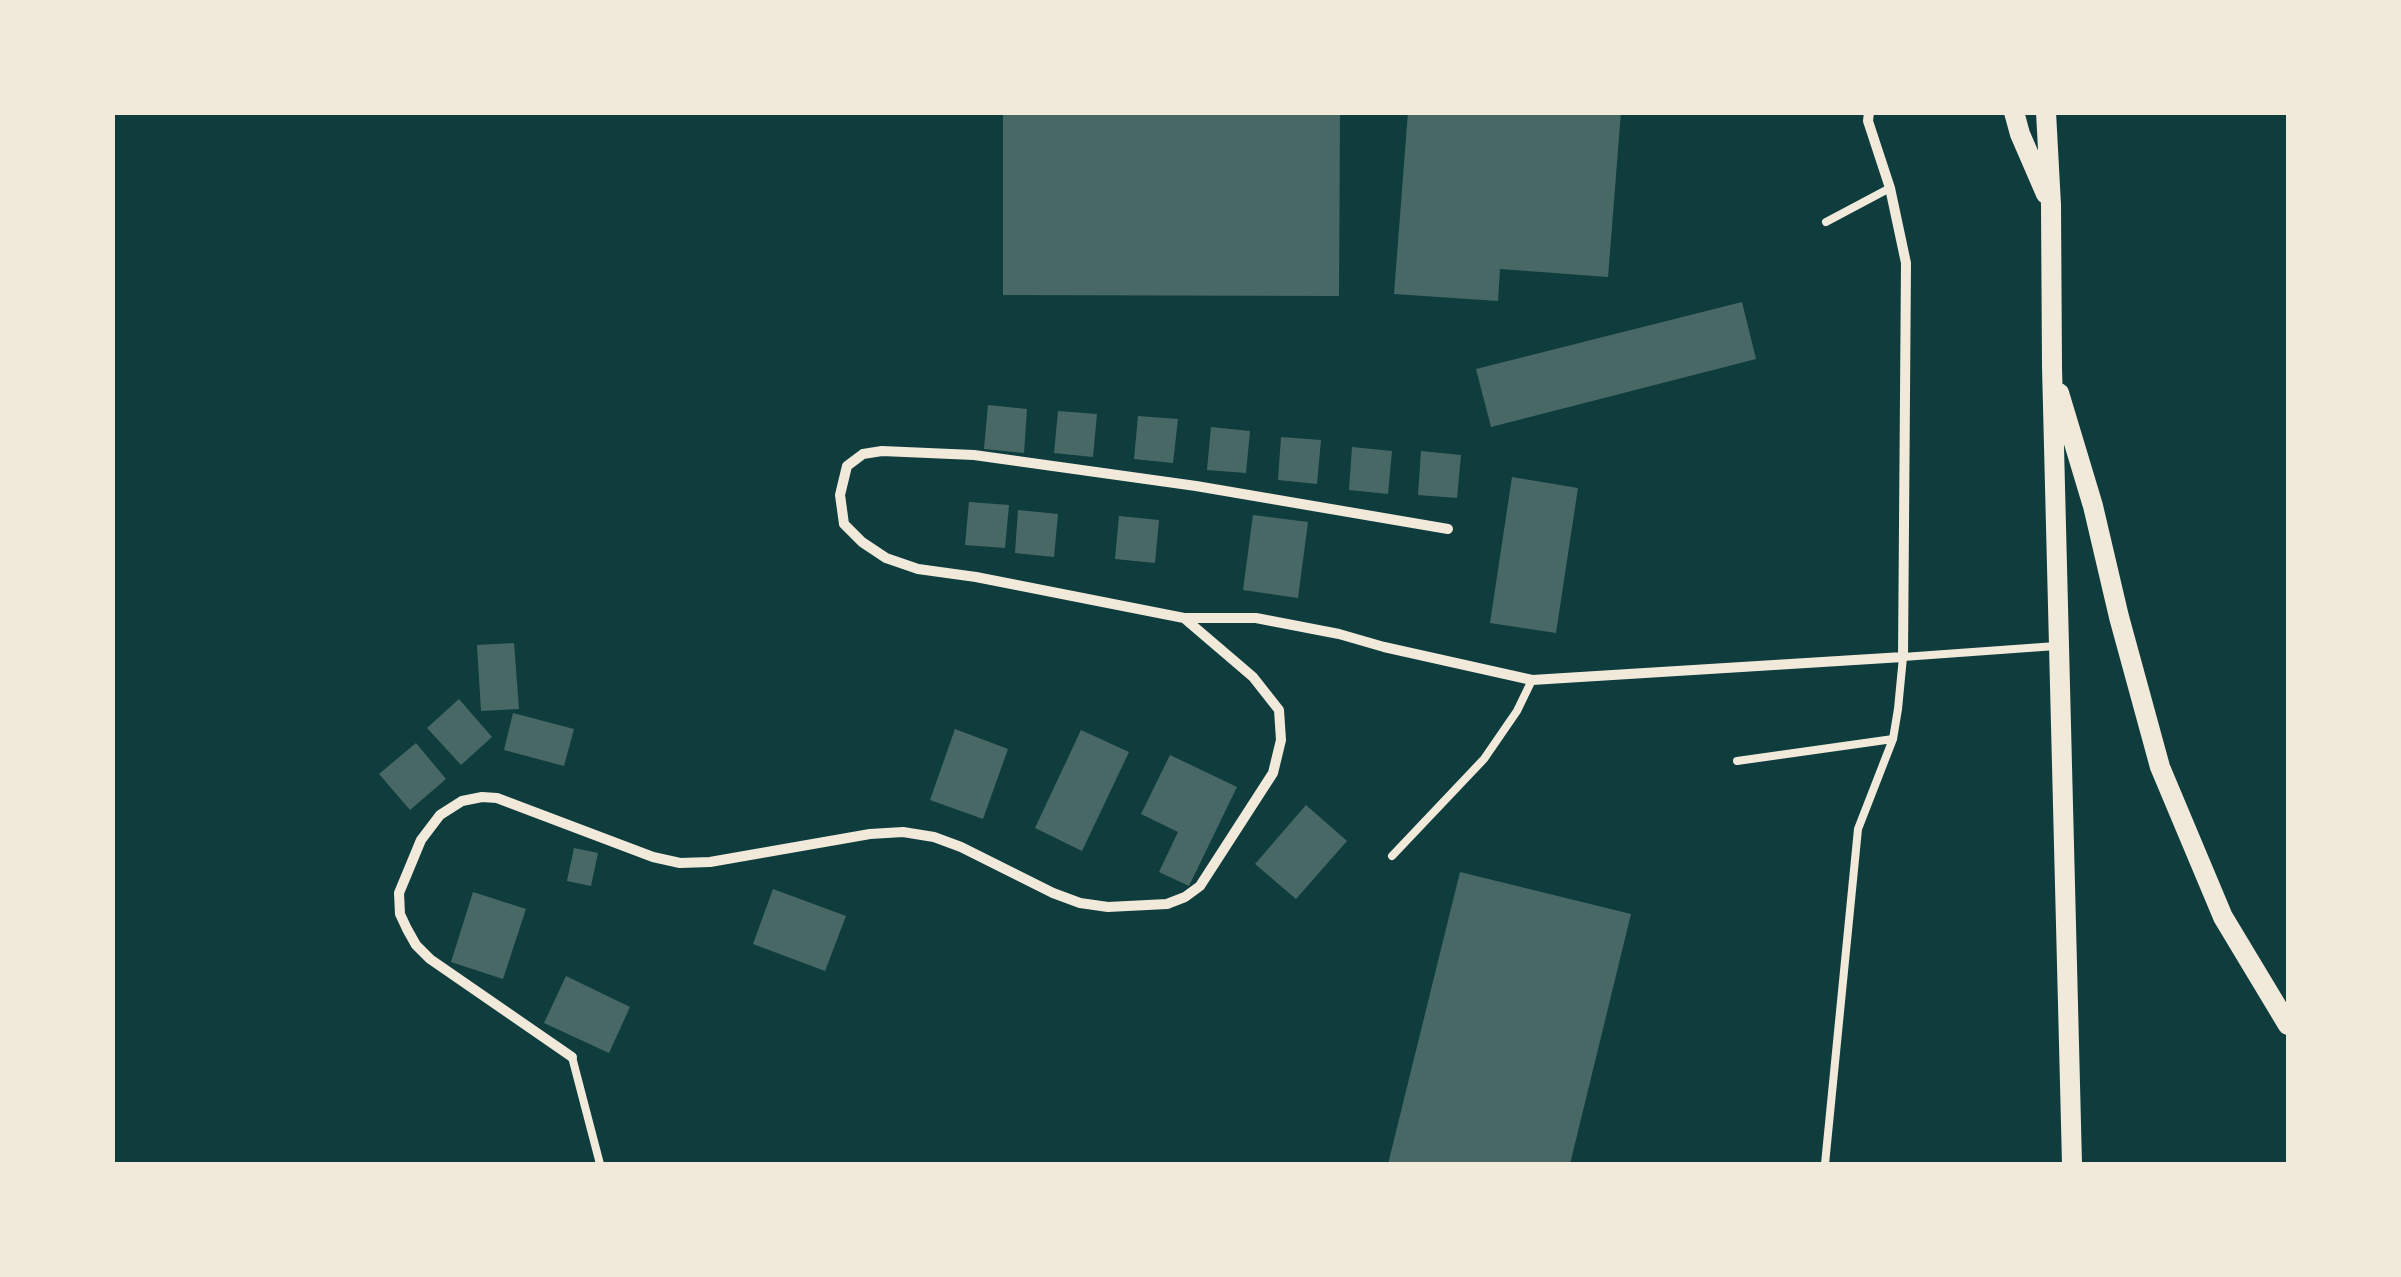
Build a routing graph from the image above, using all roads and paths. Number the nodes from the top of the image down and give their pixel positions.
1 (1869, 112) edge
2 (2014, 112) edge
3 (2046, 112) edge
4 (2060, 112) edge
5 (1890, 188) junction
6 (2051, 205) junction
7 (1826, 222) dead end
8 (2052, 367) junction
9 (1448, 530) dead end
10 (1184, 618) junction
11 (2059, 646) junction
12 (1903, 657) junction
13 (1532, 680) junction
14 (1893, 740) junction
15 (1737, 761) dead end
16 (1392, 856) dead end
17 (2288, 1025) edge
18 (572, 1057) joint
19 (600, 1164) edge
20 (1825, 1164) edge
21 (2072, 1164) edge

1 - 5 street
2 - 6 main road
3 - 6 main road
4 - 6 main road
5 - 7 lane
5 - 12 street
6 - 8 main road
8 - 11 main road
8 - 17 main road
9 - 10 street
10 - 13 street
10 - 18 street
11 - 12 lane
11 - 21 main road
12 - 13 street
12 - 14 lane
13 - 16 lane
14 - 15 lane
14 - 20 lane
18 - 19 lane

